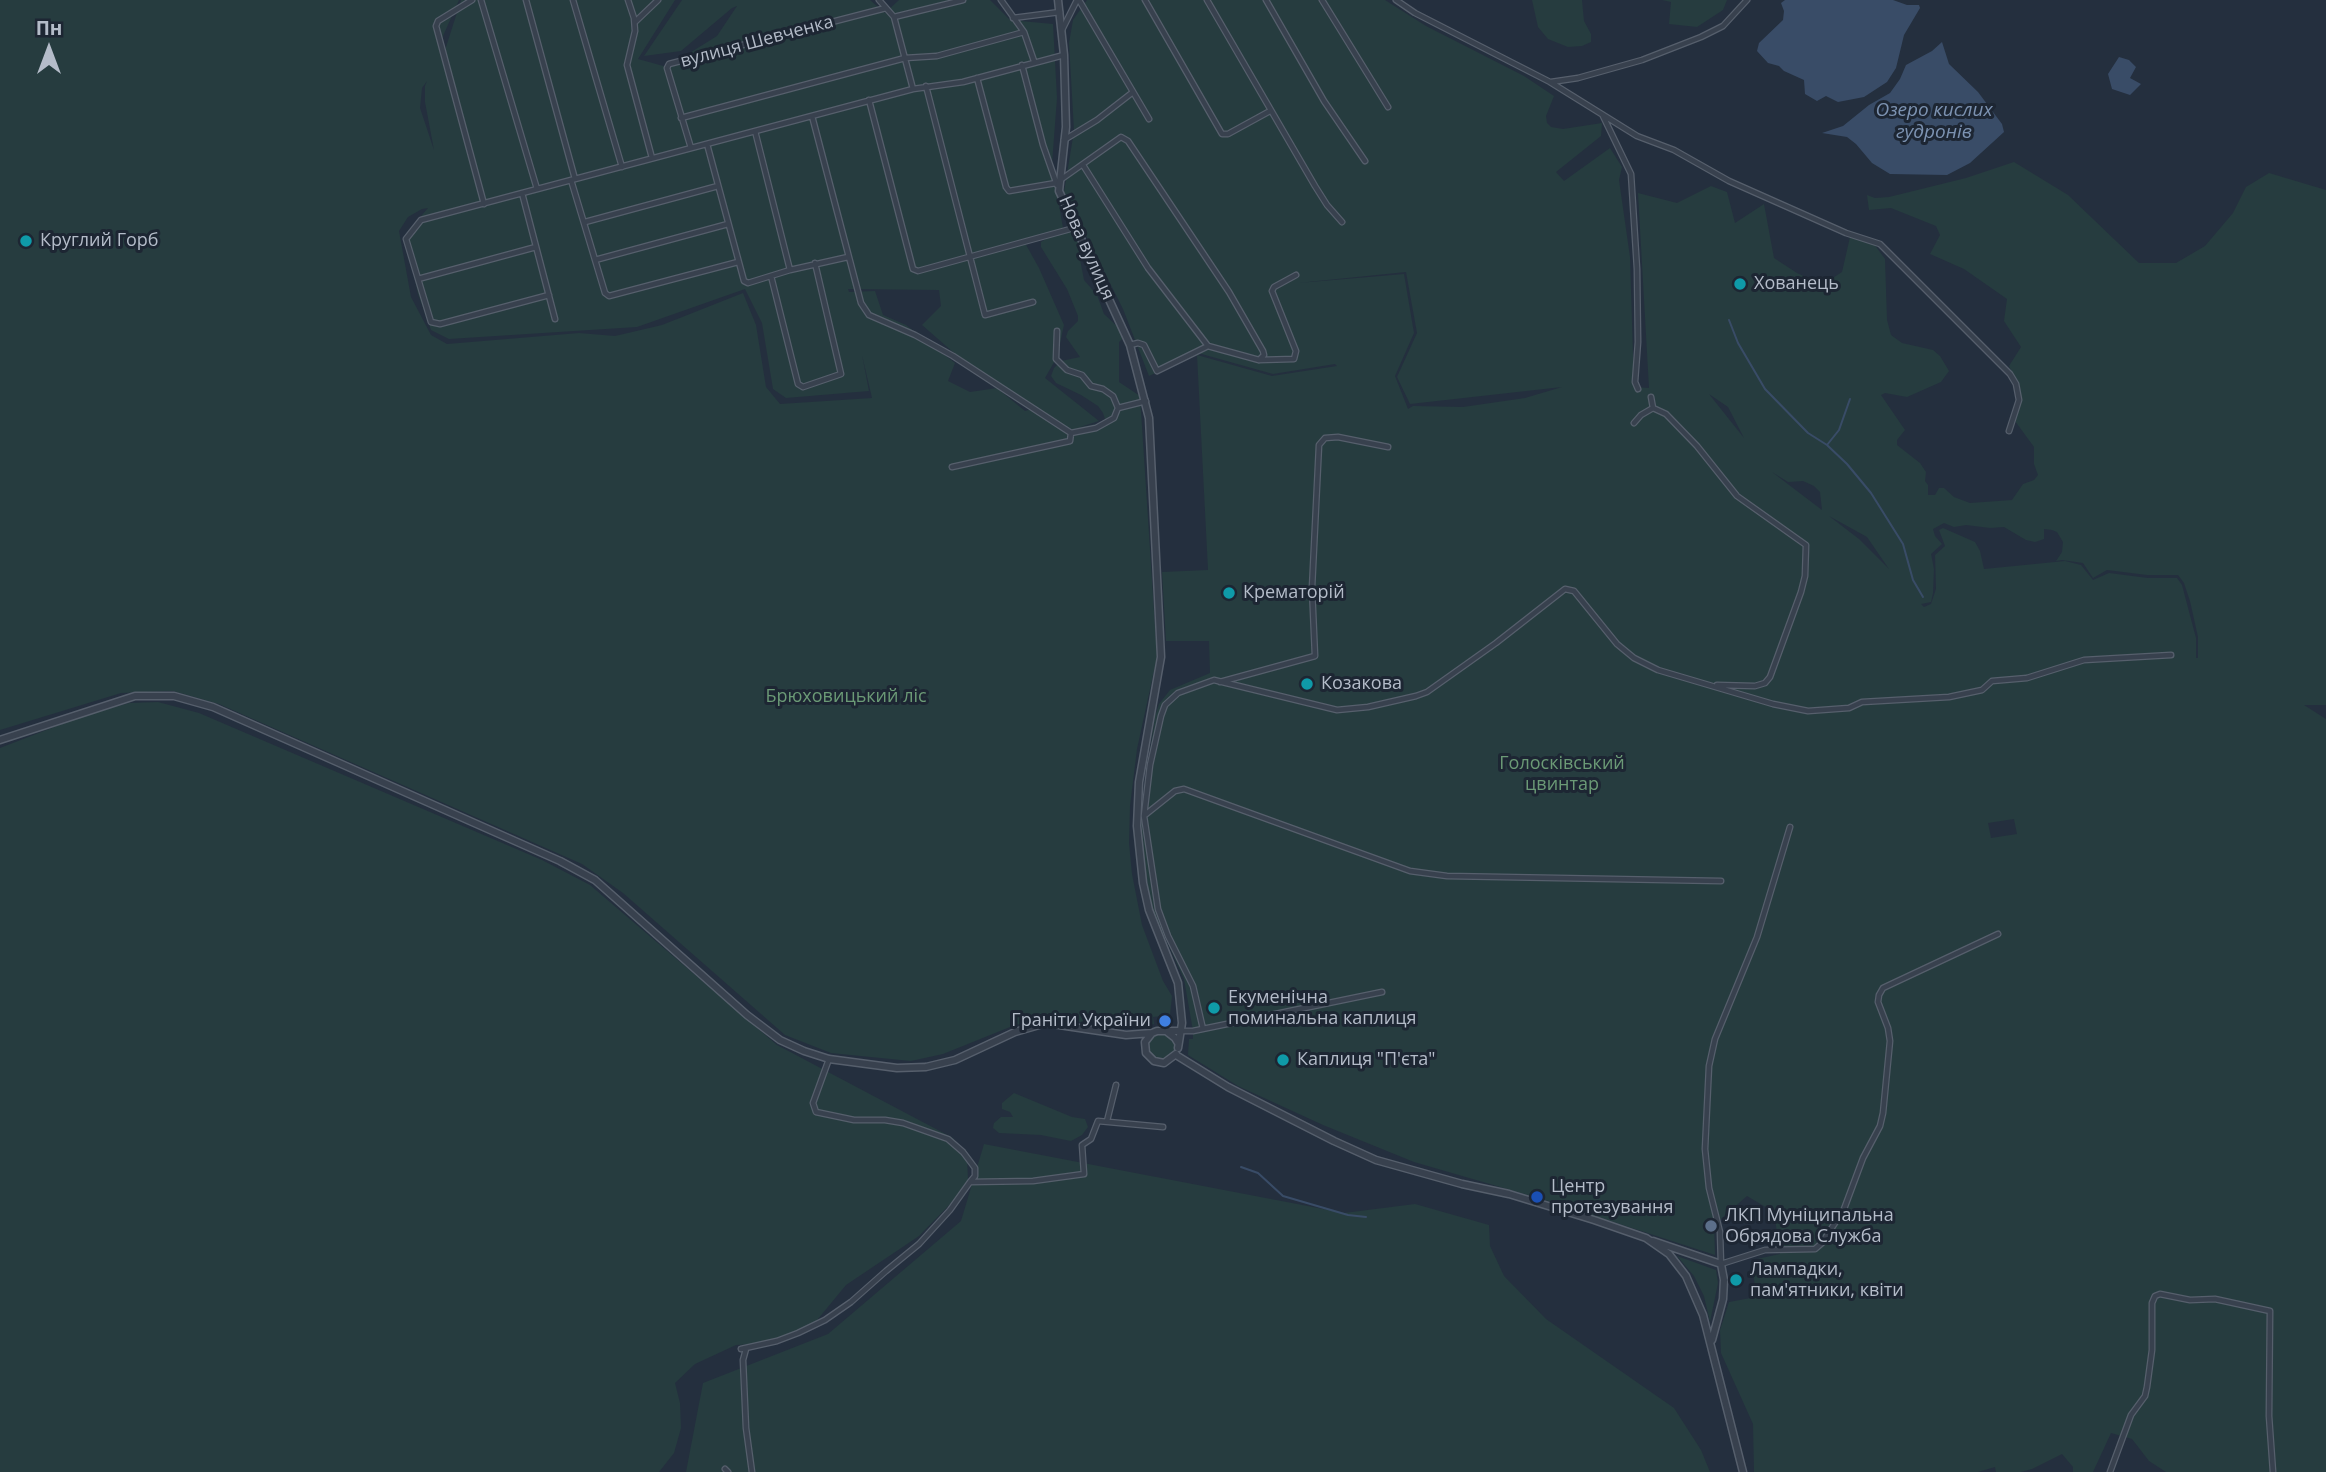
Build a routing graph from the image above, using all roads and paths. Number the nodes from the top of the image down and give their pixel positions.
1 (472, 0) edge
2 (481, 0) edge
3 (526, 0) edge
4 (573, 0) edge
5 (628, 0) edge
6 (658, 0) edge
7 (962, 0) edge
8 (1001, 0) edge
9 (1078, 0) edge
10 (1145, 0) edge
11 (1207, 0) edge
12 (1266, 0) edge
13 (1322, 0) edge
14 (1396, 0) edge
15 (1747, 0) edge
16 (882, 1) edge
17 (1060, 1) edge
18 (1072, 3) edge
19 (886, 8) junction
20 (1060, 13) junction
21 (1069, 15) junction
22 (894, 17) junction
23 (1013, 18) junction
24 (634, 23) junction
25 (1062, 31) junction
26 (1024, 32) junction
27 (1064, 55) junction
28 (905, 58) junction
29 (1034, 61) junction
30 (1022, 65) junction
31 (977, 78) junction
32 (1550, 82) junction
33 (926, 86) junction
34 (913, 89) junction
35 (1133, 92) junction
36 (869, 100) junction
37 (1388, 107) dead end
38 (1269, 111) junction
39 (1603, 115) junction
40 (812, 116) junction
41 (681, 118) junction
42 (1149, 119) dead end
43 (755, 131) junction
44 (1064, 141) junction
45 (706, 144) junction
46 (691, 148) junction
47 (652, 158) junction
48 (1365, 160) dead end
49 (1083, 165) junction
50 (622, 167) junction
51 (573, 180) junction
52 (1058, 185) junction
53 (718, 186) junction
54 (537, 189) junction
55 (522, 193) junction
56 (484, 204) junction
57 (584, 222) junction
58 (1342, 222) dead end
59 (728, 225) junction
60 (1074, 228) junction
61 (536, 247) junction
62 (970, 256) junction
63 (848, 257) junction
64 (595, 260) junction
65 (738, 262) junction
66 (816, 263) junction
67 (790, 270) junction
68 (1296, 275) dead end
69 (771, 276) junction
70 (418, 279) junction
71 (549, 295) junction
72 (1033, 302) dead end
73 (555, 319) dead end
74 (1057, 331) dead end
75 (1130, 345) junction
76 (1208, 346) junction
77 (1259, 360) junction
78 (1638, 389) dead end
79 (1650, 397) dead end
80 (1146, 401) junction
81 (1118, 408) junction
82 (1653, 408) junction
83 (1634, 423) dead end
84 (2009, 430) dead end
85 (1071, 433) junction
86 (1388, 447) dead end
87 (952, 467) dead end
88 (2171, 655) dead end
89 (1220, 682) junction
90 (1705, 684) junction
91 (0, 740) edge
92 (1144, 816) junction
93 (1790, 827) dead end
94 (1721, 881) dead end
95 (1998, 934) dead end
96 (1382, 992) dead end
97 (1203, 1029) junction
98 (1167, 1031) junction
99 (1180, 1031) junction
100 (1152, 1033) junction
101 (1126, 1035) junction
102 (1177, 1051) junction
103 (1146, 1053) junction
104 (829, 1059) junction
105 (1116, 1085) dead end
106 (1107, 1121) junction
107 (1163, 1127) dead end
108 (970, 1182) junction
109 (1646, 1238) junction
110 (1721, 1264) junction
111 (1711, 1341) junction
112 (752, 1472) edge
113 (1743, 1472) edge
114 (2110, 1472) edge
115 (2273, 1472) edge

1 - 56 street
2 - 54 street
3 - 51 street
4 - 50 street
5 - 24 street
6 - 24 street
7 - 22 street
8 - 23 street
9 - 18 street, Нова вулиця
9 - 35 street
10 - 38 street
11 - 38 street
12 - 48 street
13 - 37 street
14 - 32 street
15 - 32 street
16 - 19 street
17 - 20 street, Нова вулиця
18 - 21 street, Нова вулиця
19 - 22 street
19 - 41 street, вулиця Шевченка
20 - 21 street
20 - 23 street
20 - 25 street, Нова вулиця
21 - 25 street, Нова вулиця
22 - 28 street
23 - 26 street
24 - 47 street
25 - 27 street, Нова вулиця
26 - 28 street
26 - 29 street
27 - 29 street
27 - 44 street, Нова вулиця
28 - 34 street
28 - 41 street
29 - 30 street
30 - 31 street
30 - 52 street
31 - 33 street
31 - 52 street
32 - 39 street
33 - 34 street
33 - 62 street
34 - 36 street
35 - 42 street
35 - 44 street
36 - 40 street
36 - 62 street
38 - 58 street
39 - 78 street
39 - 84 street
40 - 43 street
40 - 63 street
41 - 46 street
43 - 45 street
43 - 67 street
44 - 52 street, Нова вулиця
45 - 46 street
45 - 53 street
46 - 47 street
47 - 50 street
49 - 52 street
49 - 76 street
49 - 77 street
50 - 51 street
51 - 54 street
51 - 57 street
52 - 60 street, Нова вулиця
53 - 57 street
53 - 59 street
54 - 55 street
55 - 56 street
55 - 61 street
56 - 70 street
57 - 64 street
59 - 64 street
59 - 65 street
60 - 62 street
60 - 75 street, Нова вулиця
61 - 70 street
61 - 71 street
62 - 72 street
63 - 66 street
63 - 85 street
64 - 65 street
65 - 69 street
66 - 67 street
66 - 69 street
67 - 69 street
68 - 77 street
70 - 71 street
71 - 73 street
74 - 81 street
75 - 76 street
75 - 80 street, Нова вулиця
76 - 77 street
79 - 82 street
80 - 81 street
80 - 99 street, Нова вулиця
81 - 85 street
82 - 83 street
82 - 90 street
85 - 87 street
86 - 89 street
88 - 90 street
89 - 90 street
89 - 92 street
91 - 104 street
92 - 94 street
92 - 97 street
93 - 110 street
95 - 110 street
96 - 97 street
97 - 99 street
98 - 99 street
98 - 100 street
98 - 102 street
99 - 102 street, Нова вулиця
100 - 101 street
100 - 103 street
101 - 103 street
101 - 104 street
102 - 103 street
102 - 109 street
104 - 108 street
105 - 106 street
106 - 107 street
106 - 108 street
108 - 112 street
109 - 110 street
109 - 111 street
110 - 111 street
111 - 113 street
114 - 115 street

